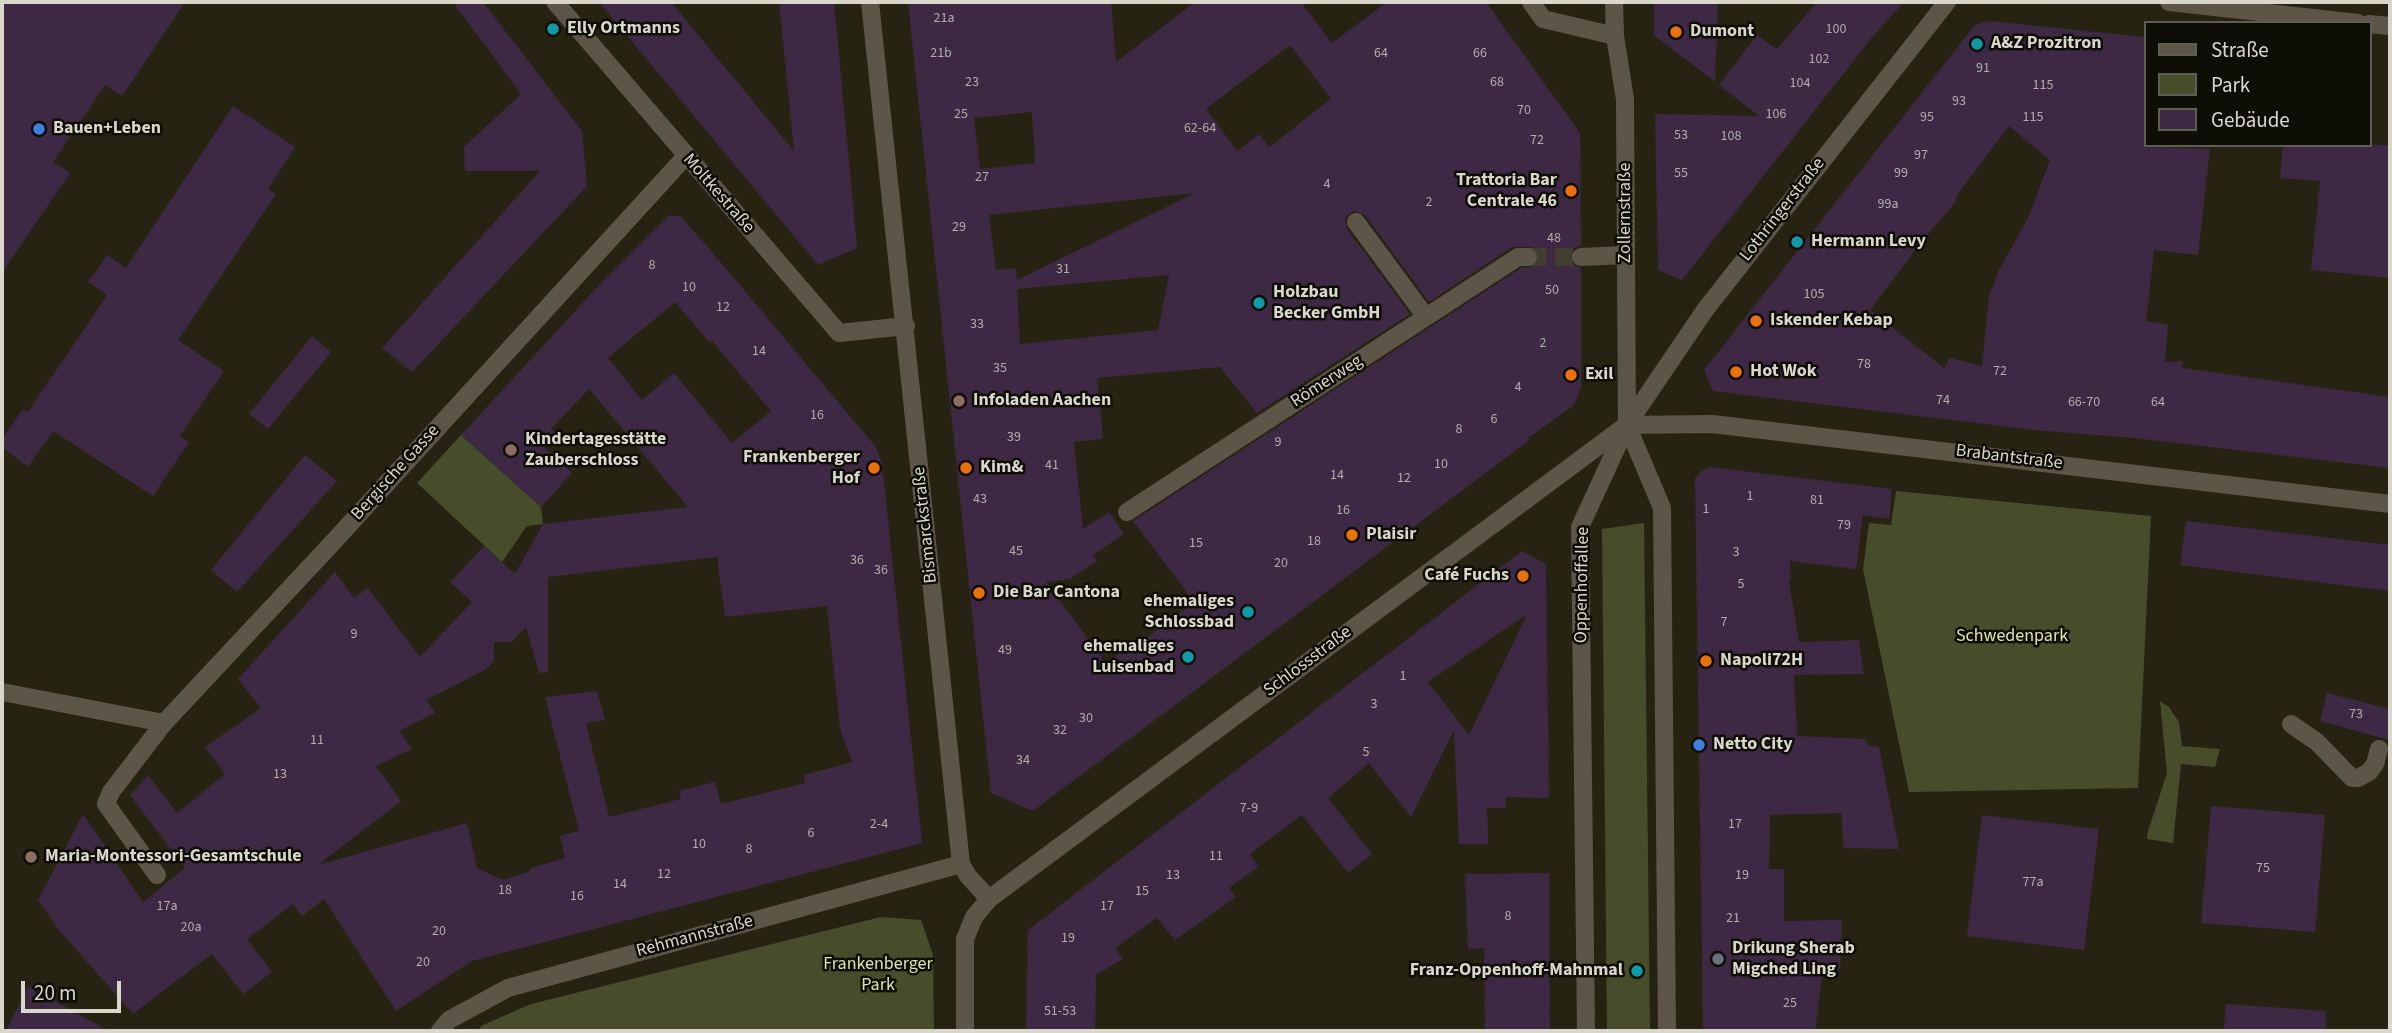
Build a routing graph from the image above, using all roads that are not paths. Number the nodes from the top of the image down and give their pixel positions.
1 (555, 2) edge
2 (870, 2) edge
3 (1531, 2) edge
4 (1614, 2) edge
5 (1947, 2) edge
6 (2169, 2) edge
7 (2340, 21) edge
8 (2371, 24) edge
9 (2390, 26) edge
10 (1615, 36) junction
11 (686, 156) junction
12 (1356, 222) dead end
13 (1626, 255) junction
14 (1528, 257) tunnel mouth
15 (1581, 257) tunnel mouth
16 (1426, 317) junction
17 (906, 326) junction
18 (1627, 425) junction
19 (2390, 504) edge
20 (1127, 512) dead end
21 (2, 692) edge
22 (164, 723) junction
23 (2291, 724) dead end
24 (2379, 749) dead end
25 (961, 864) junction
26 (157, 875) dead end
27 (989, 899) junction
28 (440, 1031) edge
29 (965, 1031) edge
30 (1586, 1031) edge
31 (1667, 1031) edge

1 - 11 street, Moltkestraße
2 - 17 street, Bismarckstraße
3 - 10 street
4 - 10 street, Zollernstraße
5 - 18 street, Lothringerstraße
6 - 7 street
8 - 9 street
10 - 13 street, Zollernstraße
11 - 17 street, Moltkestraße
11 - 22 street, Bergische Gasse
12 - 16 street
13 - 15 street
13 - 18 street, Zollernstraße
14 - 16 street, Römerweg
16 - 20 street, Römerweg
17 - 25 street, Bismarckstraße
18 - 19 street, Brabantstraße
18 - 27 street, Schlossstraße
18 - 30 street, Oppenhoffallee
18 - 31 street
21 - 22 street
22 - 26 street, Bergische Gasse
23 - 24 street
25 - 27 street
25 - 28 street, Rehmannstraße
27 - 29 street

